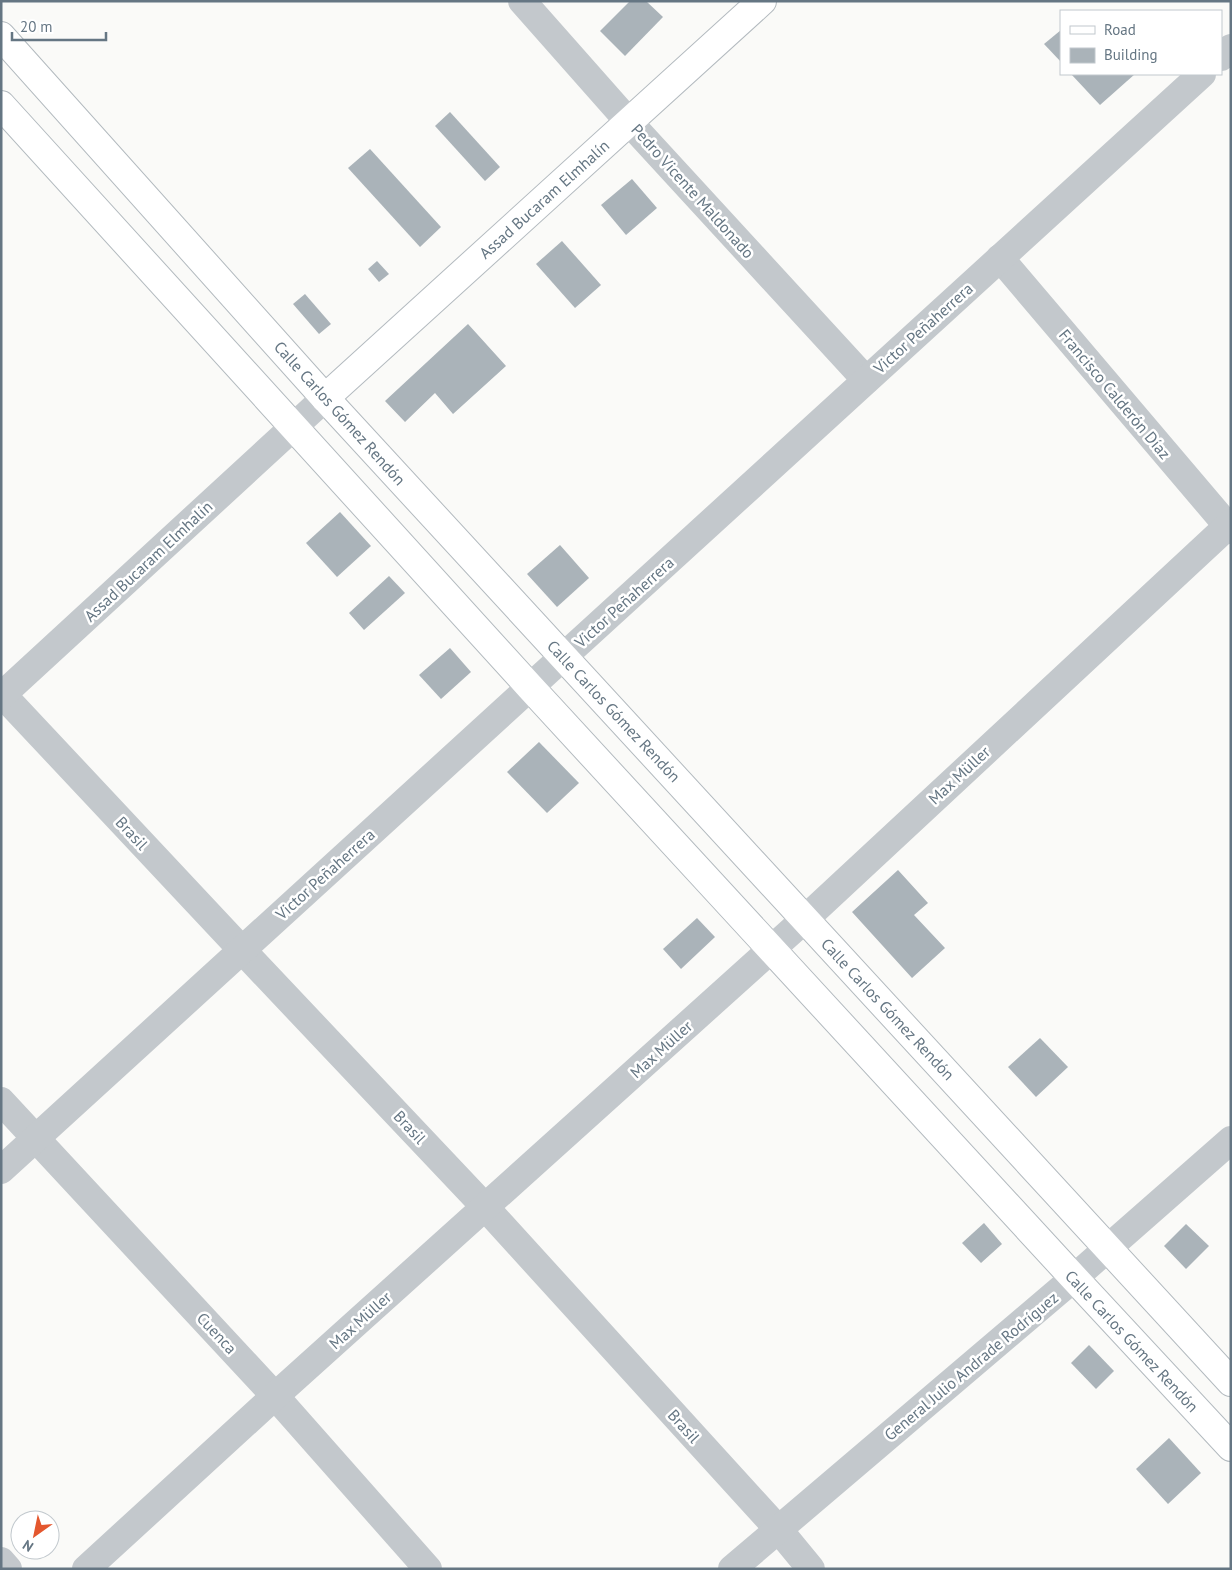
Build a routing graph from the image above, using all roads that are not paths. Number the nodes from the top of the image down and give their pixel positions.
1 (522, 1) edge
2 (762, 1) edge
3 (1, 36) edge
4 (1201, 75) edge
5 (1, 105) edge
6 (629, 122) junction
7 (1000, 258) junction
8 (866, 380) junction
9 (326, 398) junction
10 (294, 425) junction
11 (1230, 526) edge
12 (564, 657) junction
13 (530, 687) junction
14 (2, 694) edge
15 (805, 919) junction
16 (771, 949) junction
17 (242, 950) junction
18 (1, 1101) edge
19 (36, 1138) junction
20 (1231, 1140) edge
21 (1, 1170) edge
22 (485, 1207) junction
23 (1108, 1248) junction
24 (1074, 1278) junction
25 (1231, 1382) edge
26 (275, 1396) junction
27 (1231, 1447) edge
28 (778, 1530) junction
29 (1, 1561) edge
30 (8, 1569) edge
31 (86, 1569) edge
32 (428, 1569) edge
33 (732, 1569) edge
34 (811, 1569) edge

1 - 6 street, Pedro Vicente Maldonado
2 - 6 main road, Assad Bucaram Elmhalín
3 - 9 main road, Calle Carlos Gómez Rendón
4 - 7 street, Victor Peñaherrera
5 - 10 main road, Calle Carlos Gómez Rendón
6 - 8 street, Pedro Vicente Maldonado
6 - 9 main road, Assad Bucaram Elmhalín
7 - 8 street, Victor Peñaherrera
7 - 11 street, Francisco Calderón Díaz
8 - 12 street, Victor Peñaherrera
9 - 10 street, Assad Bucaram Elmhalín
9 - 12 main road, Calle Carlos Gómez Rendón
10 - 13 main road, Calle Carlos Gómez Rendón
10 - 14 street, Assad Bucaram Elmhalín
11 - 15 street, Max Müller
12 - 13 street, Victor Peñaherrera
12 - 15 main road, Calle Carlos Gómez Rendón
13 - 16 main road, Calle Carlos Gómez Rendón
13 - 17 street, Victor Peñaherrera
14 - 17 street, Brasil
15 - 16 street, Max Müller
15 - 23 main road, Calle Carlos Gómez Rendón
16 - 22 street, Max Müller
16 - 24 main road, Calle Carlos Gómez Rendón
17 - 19 street, Victor Peñaherrera
17 - 22 street, Brasil
18 - 19 street, Cuenca
19 - 21 street, Victor Peñaherrera
19 - 26 street, Cuenca
20 - 23 street, General Julio Andrade Rodríguez
22 - 26 street, Max Müller
22 - 28 street, Brasil
23 - 24 street, General Julio Andrade Rodríguez
23 - 25 main road, Calle Carlos Gómez Rendón
24 - 27 main road, Calle Carlos Gómez Rendón
24 - 28 street, General Julio Andrade Rodríguez
26 - 31 street, Max Müller
26 - 32 street, Cuenca
28 - 33 street, General Julio Andrade Rodríguez
28 - 34 street, Brasil
29 - 30 street

